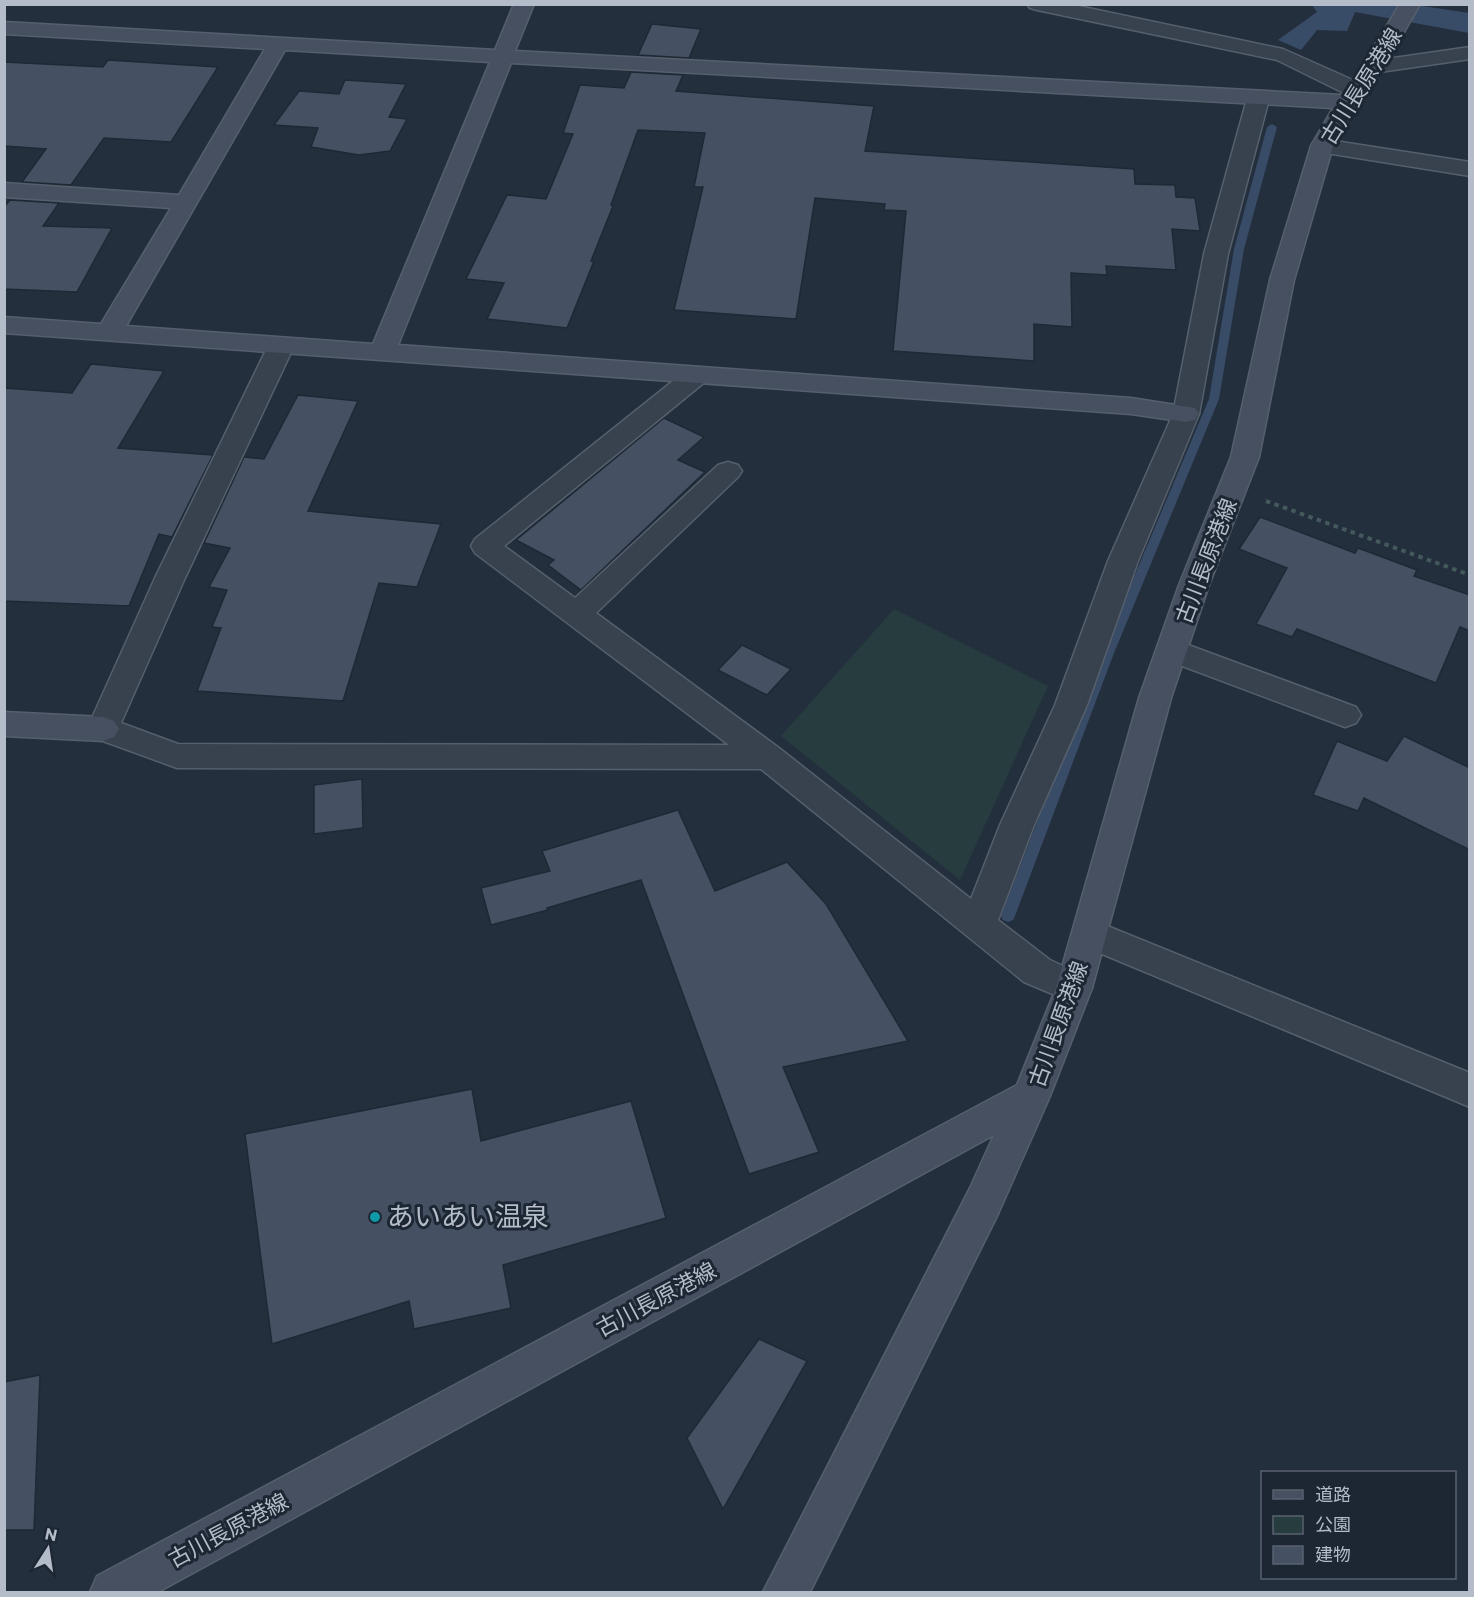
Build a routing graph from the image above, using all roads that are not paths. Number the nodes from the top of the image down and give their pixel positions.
1 (524, 4) edge
2 (1037, 4) edge
3 (1410, 4) edge
4 (4, 28) edge
5 (279, 43) junction
6 (1470, 52) edge
7 (502, 56) junction
8 (1374, 67) junction
9 (1351, 96) junction
10 (1258, 99) junction
11 (1322, 146) junction
12 (1470, 169) edge
13 (4, 190) edge
14 (185, 202) junction
15 (4, 325) edge
16 (109, 333) junction
17 (281, 346) junction
18 (383, 351) junction
19 (697, 375) junction
20 (1186, 414) junction
21 (728, 471) dead end
22 (578, 613) junction
23 (1172, 650) junction
24 (1345, 715) dead end
25 (4, 724) edge
26 (103, 729) junction
27 (768, 757) junction
28 (980, 923) junction
29 (1090, 934) junction
30 (1074, 988) junction
31 (1470, 1090) edge
32 (1031, 1096) junction
33 (113, 1593) edge
34 (786, 1593) edge

1 - 7 street
2 - 9 street
3 - 8 street, 古川長原港線
4 - 5 street
5 - 7 street
5 - 14 street
6 - 8 street
7 - 10 street
7 - 18 street
8 - 9 street, 古川長原港線
9 - 10 street
9 - 11 street, 古川長原港線
10 - 20 street
11 - 12 street
11 - 23 street, 古川長原港線
13 - 14 street
14 - 16 street
15 - 16 street
16 - 17 street
17 - 18 street
17 - 26 street
18 - 19 street
19 - 20 street
19 - 22 street
20 - 28 street
21 - 22 street
22 - 27 street
23 - 24 street
23 - 29 street, 古川長原港線
25 - 26 street
26 - 27 street
27 - 28 street
28 - 30 street
29 - 30 street, 古川長原港線
29 - 31 street
30 - 32 street, 古川長原港線
32 - 33 street, 古川長原港線
32 - 34 street

